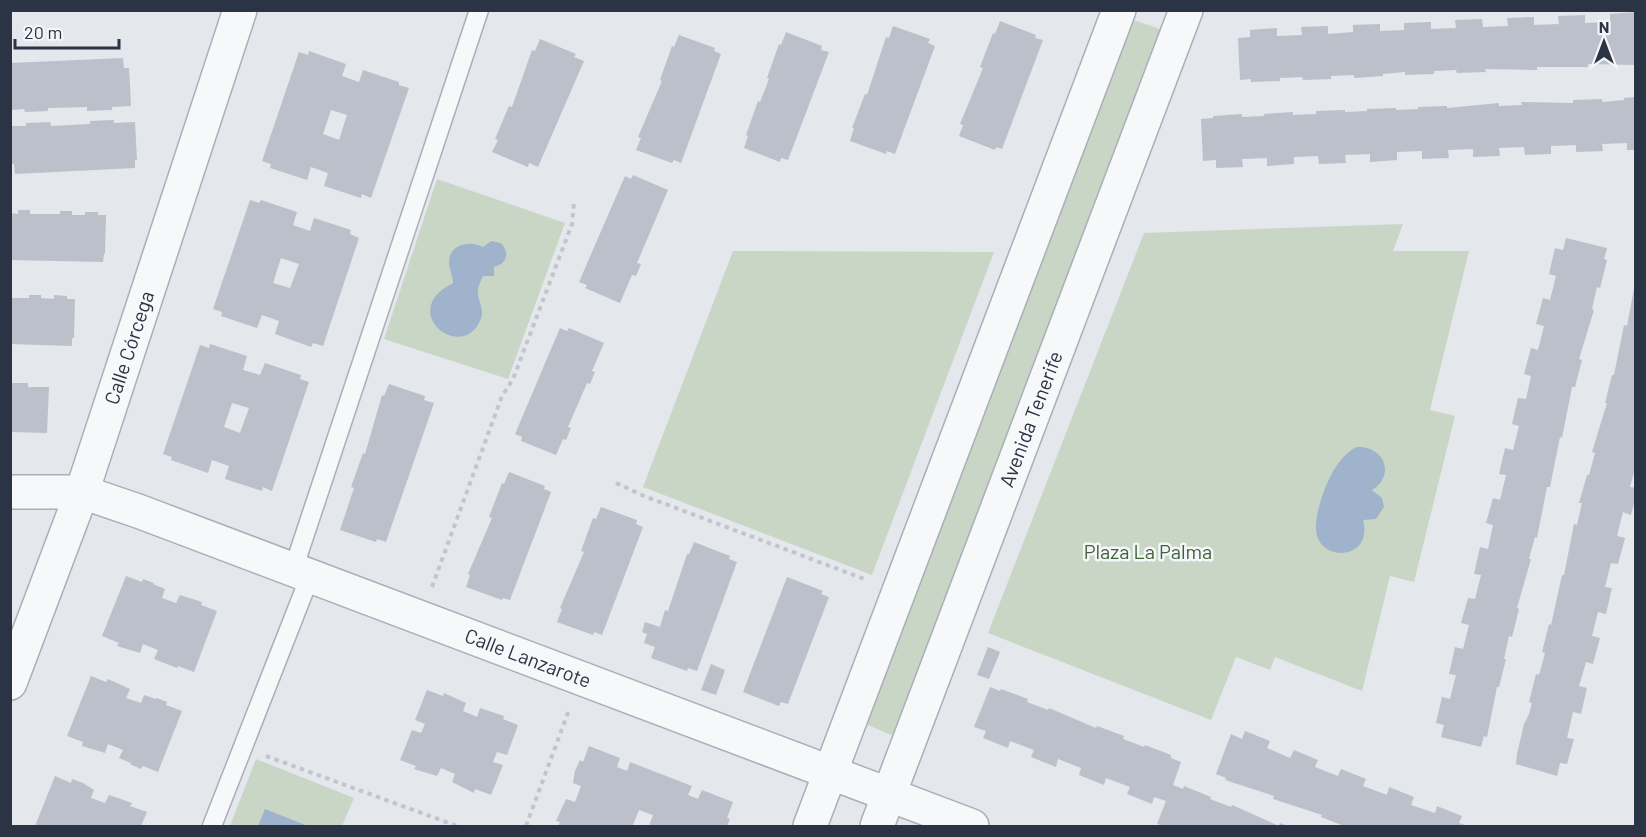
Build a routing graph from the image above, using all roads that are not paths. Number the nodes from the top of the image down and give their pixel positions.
1 (240, 10) edge
2 (479, 10) edge
3 (1119, 10) edge
4 (1186, 10) edge
5 (10, 492) edge
6 (82, 492) junction
7 (301, 573) junction
8 (10, 683) edge
9 (830, 773) junction
10 (889, 795) junction
11 (212, 826) edge
12 (810, 826) edge
13 (877, 826) edge
14 (972, 826) edge

1 - 6 street, Calle Córcega
2 - 7 lane
3 - 9 street
4 - 10 street, Avenida Tenerife
5 - 6 street
6 - 7 street, Calle Lanzarote
6 - 8 street, Calle Córcega
7 - 9 street, Calle Lanzarote
7 - 11 lane
9 - 10 street, Calle Lanzarote
9 - 12 street
10 - 13 street, Avenida Tenerife
10 - 14 street, Calle Lanzarote

